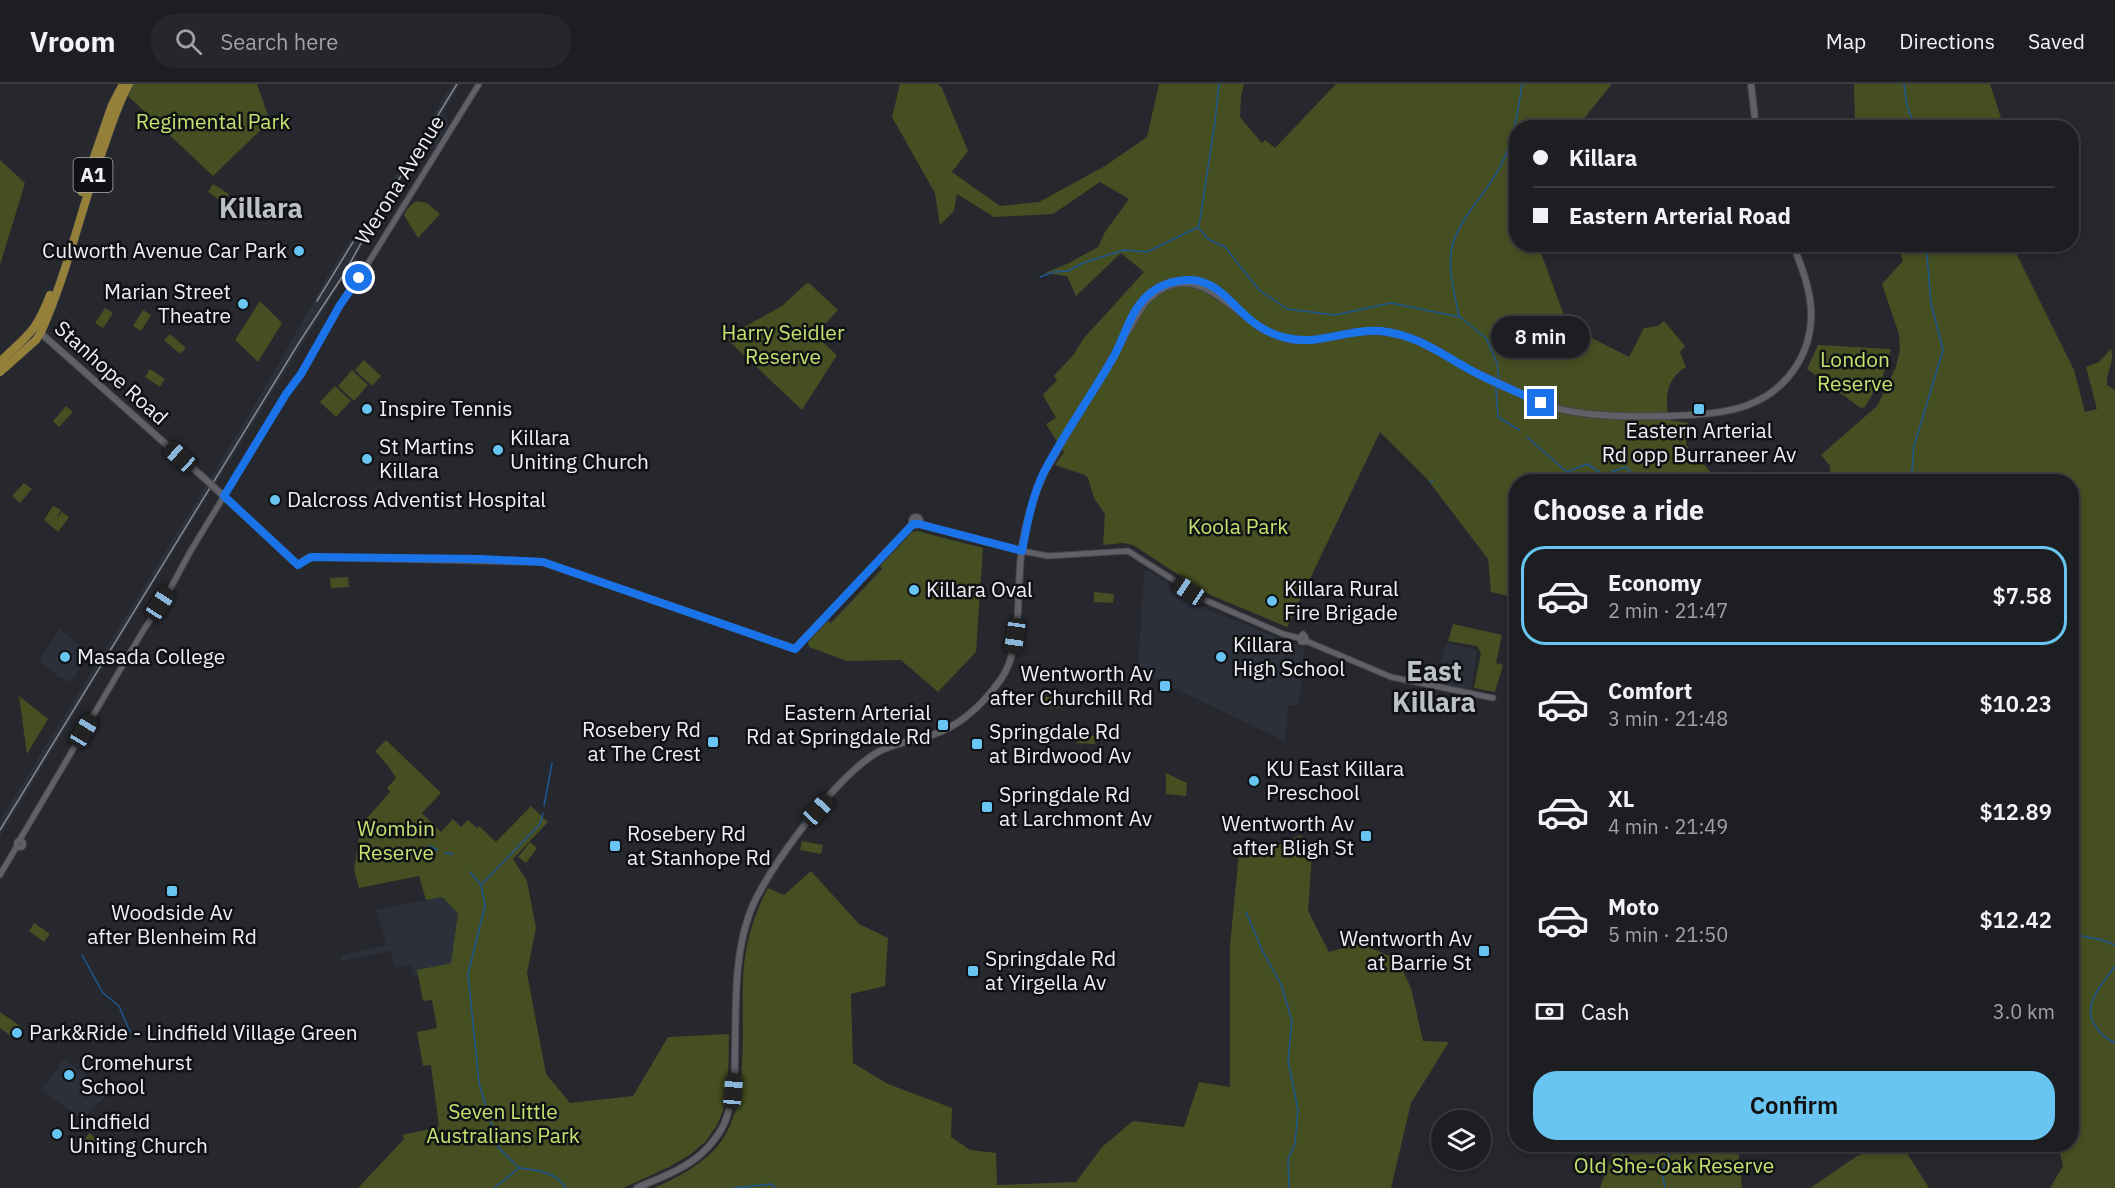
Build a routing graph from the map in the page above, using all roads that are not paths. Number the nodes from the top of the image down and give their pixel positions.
1 (123, 84) edge
2 (129, 84) edge
3 (479, 84) edge
4 (1751, 84) edge
5 (1755, 120) edge
6 (1795, 252) edge
7 (38, 330) junction
8 (0, 362) edge
9 (0, 372) edge
10 (221, 494) junction
11 (1022, 551) junction
12 (1493, 699) dead end
13 (0, 875) edge
14 (637, 1188) edge

1 - 7 highway, A1
2 - 7 highway, A1
3 - 10 street, Werona Avenue
4 - 5 main road
6 - 11 main road
7 - 8 highway, A1
7 - 9 highway, A1
7 - 10 main road, Stanhope Road, bridge
10 - 11 main road, Stanhope Road
10 - 13 street, Werona Avenue
11 - 12 street
11 - 14 main road

